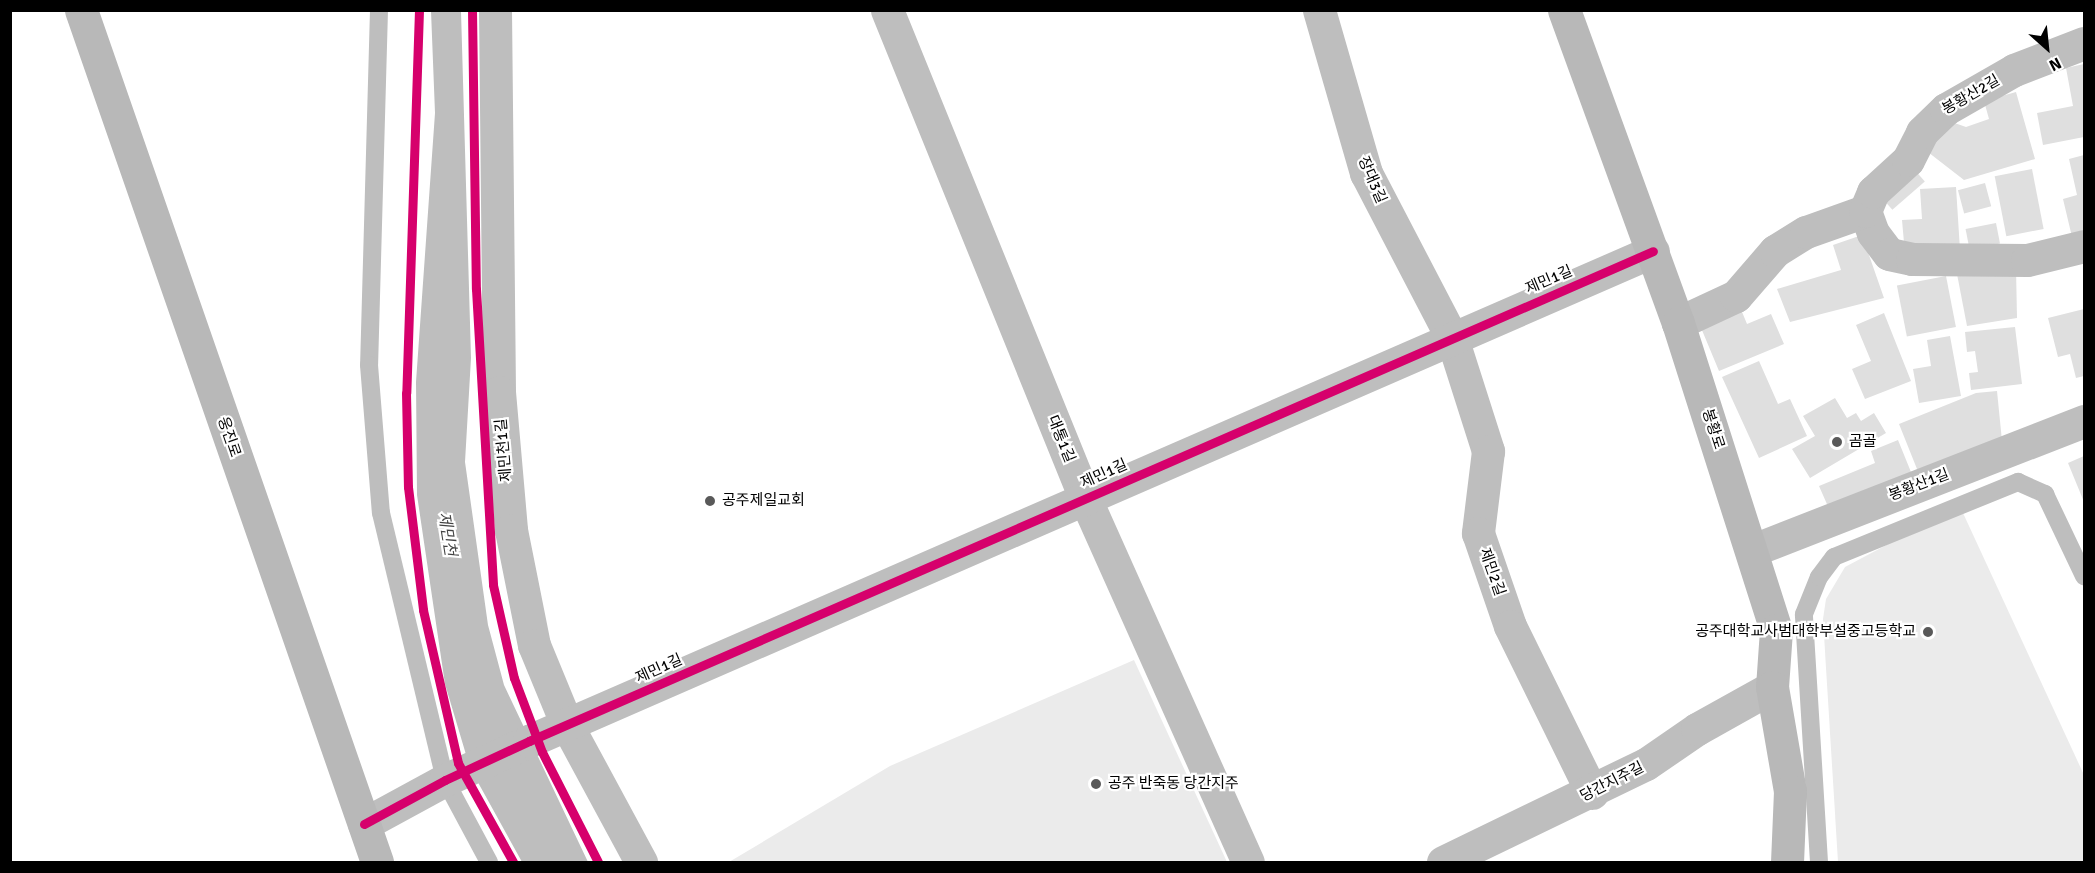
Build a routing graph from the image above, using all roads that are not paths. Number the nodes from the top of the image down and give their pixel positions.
1 (81, 10) edge
2 (380, 10) edge
3 (495, 10) edge
4 (887, 10) edge
5 (1319, 10) edge
6 (1564, 10) edge
7 (2085, 43) edge
8 (1865, 211) junction
9 (2085, 246) edge
10 (1653, 251) junction
11 (1678, 323) junction
12 (1452, 338) junction
13 (2085, 421) edge
14 (1085, 498) junction
15 (1753, 550) junction
16 (2085, 576) edge
17 (1772, 687) junction
18 (567, 725) junction
19 (445, 780) junction
20 (1592, 793) junction
21 (364, 824) junction
22 (377, 862) edge
23 (489, 862) edge
24 (641, 862) edge
25 (1248, 862) edge
26 (1443, 862) edge
27 (1787, 862) edge
28 (1819, 862) edge

1 - 21 main road, 웅진로
2 - 19 lane
3 - 18 street, 제민천1길
4 - 14 street, 대통1길
5 - 12 street, 장대3길
6 - 10 main road, 봉황로
7 - 8 street, 봉황산2길
8 - 9 street
8 - 11 street
10 - 11 main road, 봉황로
10 - 12 street, 제민1길
11 - 15 main road, 봉황로
12 - 14 street, 제민1길
12 - 20 street, 제민2길
13 - 15 street, 봉황산1길
14 - 18 street, 제민1길
14 - 25 street, 대통1길
15 - 17 main road, 봉황로
16 - 28 lane
17 - 20 street, 당간지주길
17 - 27 main road, 봉황로
18 - 19 street, 제민1길
18 - 24 street, 제민천1길
19 - 21 street
19 - 23 lane
20 - 26 street, 당간지주길
21 - 22 main road, 웅진로

